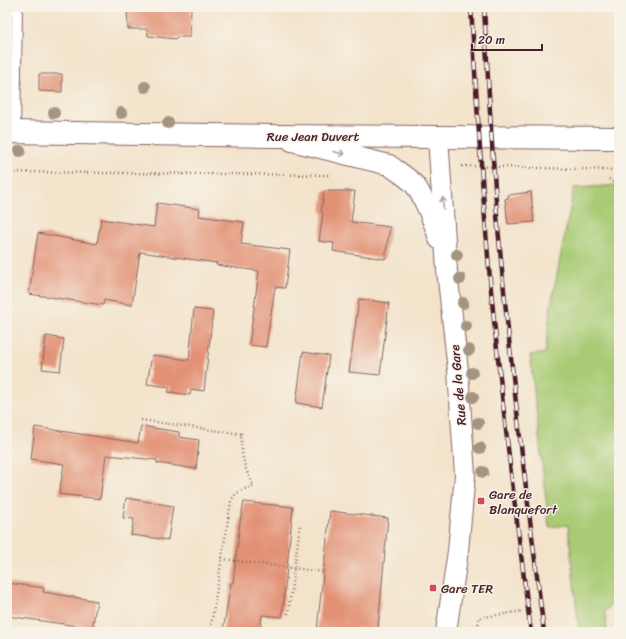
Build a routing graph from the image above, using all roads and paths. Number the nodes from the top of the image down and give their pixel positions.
1 (16, 7) edge
2 (11, 133) edge
3 (274, 136) junction
4 (438, 137) junction
5 (619, 138) edge
6 (440, 164) junction
7 (619, 170) edge
8 (7, 172) edge
9 (337, 175) dead end
10 (609, 179) dead end
11 (619, 188) edge
12 (447, 270) junction
13 (140, 420) dead end
14 (300, 525) dead end
15 (222, 559) junction
16 (294, 568) junction
17 (324, 572) dead end
18 (522, 611) dead end
19 (288, 614) dead end
20 (210, 632) edge
21 (446, 632) edge
22 (480, 632) edge

1 - 2 lane
2 - 3 street, Rue Jean Duvert
3 - 4 street, Rue Jean Duvert
3 -> 12 street
4 - 5 street, Rue Jean Duvert
4 - 6 street, Rue de la Gare
6 - 7 path
12 -> 6 street, Rue de la Gare
8 - 9 path
10 - 11 path
12 - 21 street, Rue de la Gare
13 - 15 path
14 - 16 path
15 - 16 path
15 - 20 path
16 - 17 path
16 - 19 path
18 - 22 path

